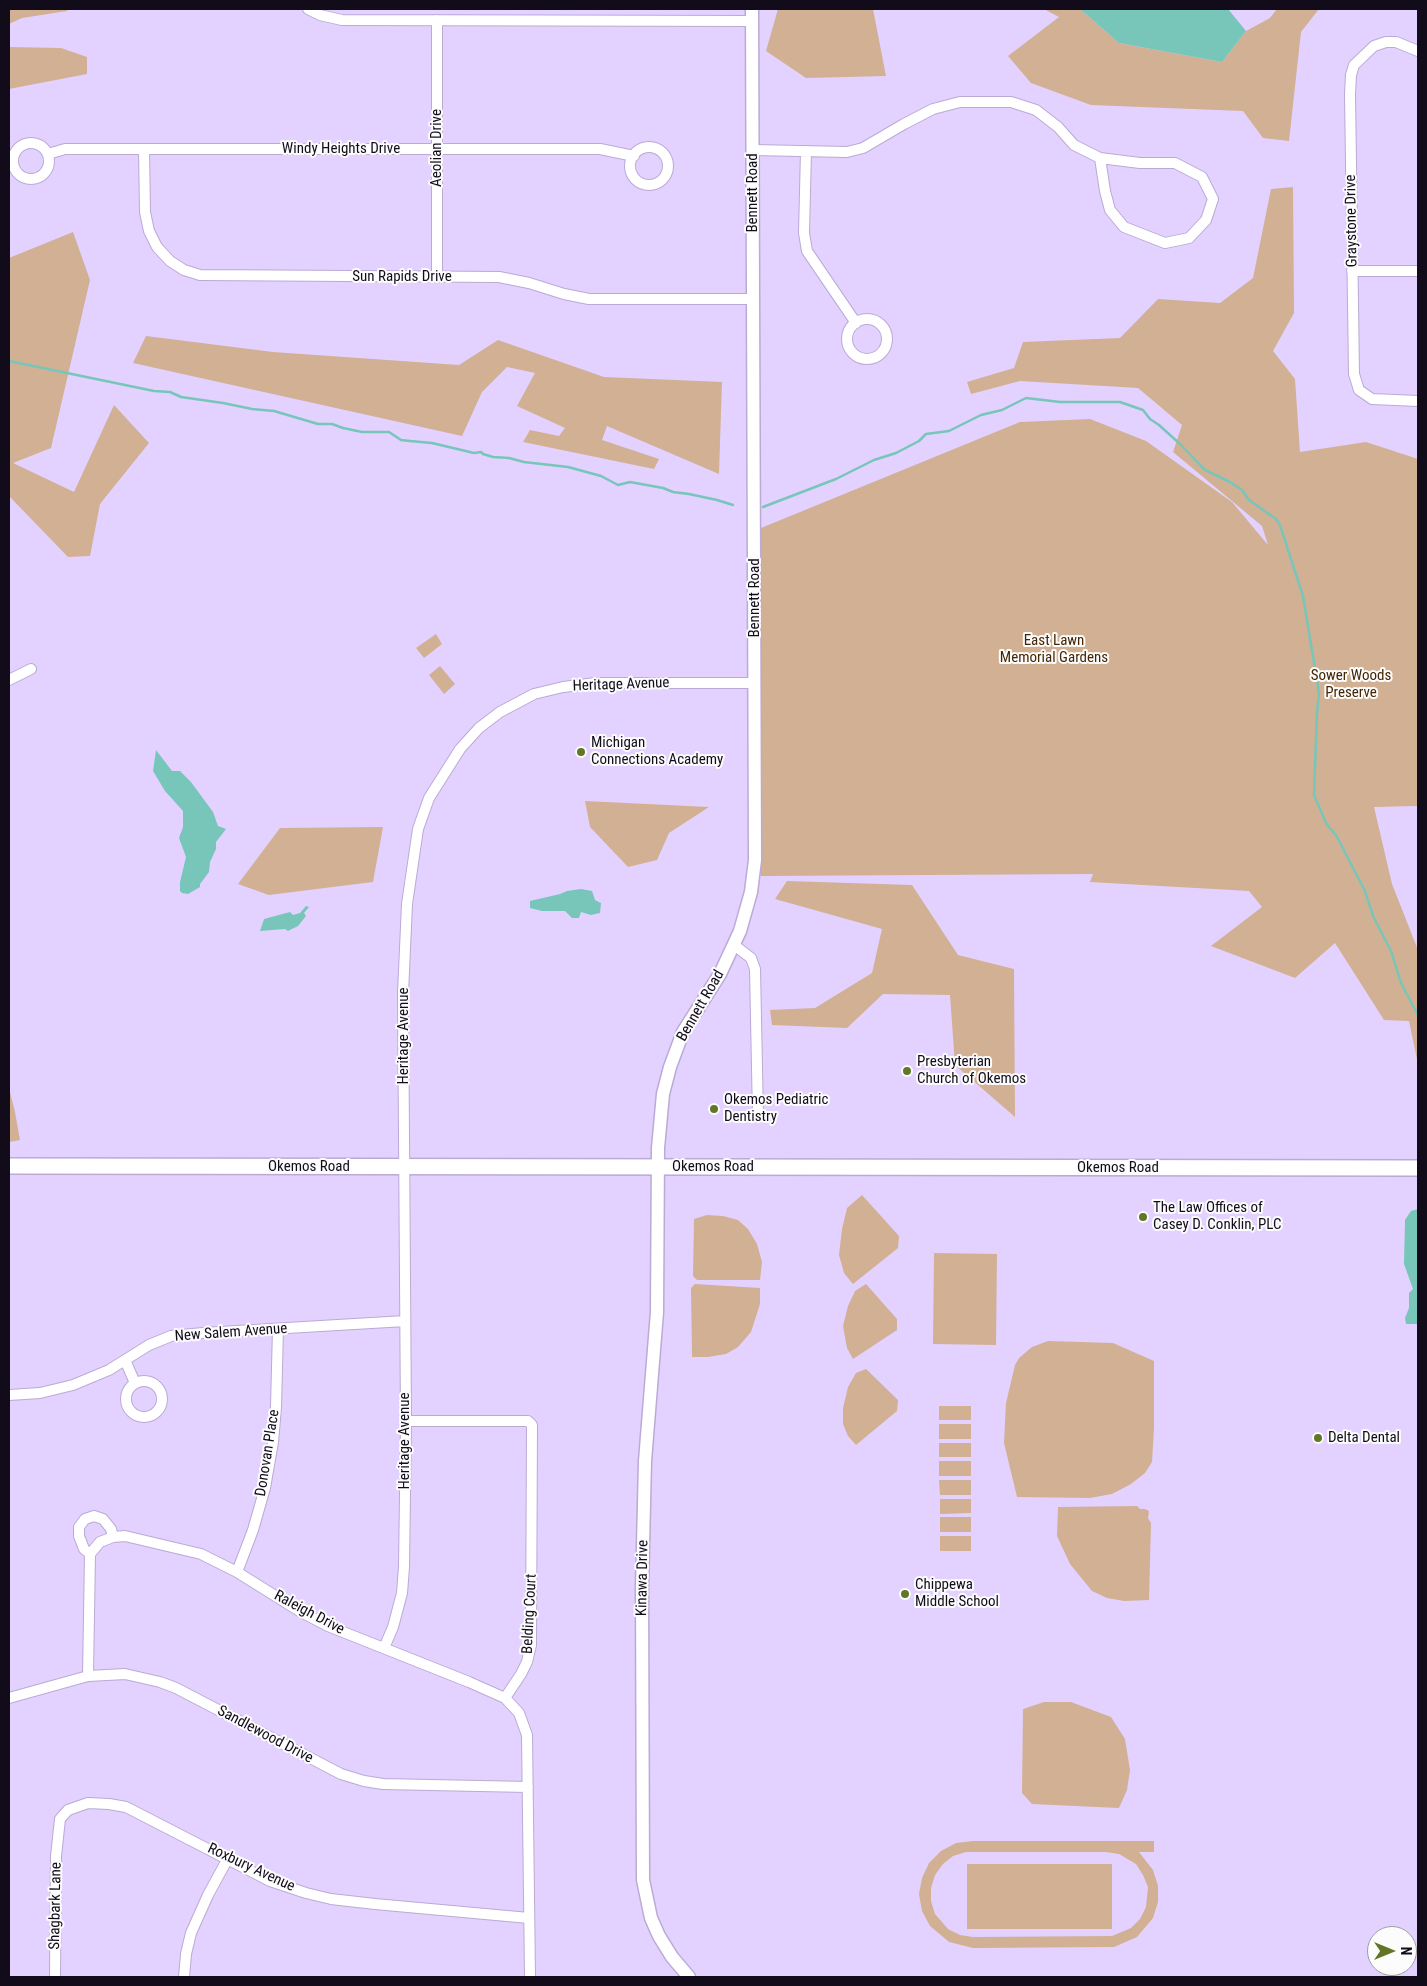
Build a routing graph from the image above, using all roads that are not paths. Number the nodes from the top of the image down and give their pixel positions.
1 (308, 9) edge
2 (752, 15) edge
3 (437, 20) junction
4 (1418, 51) edge
5 (144, 149) junction
6 (437, 149) junction
7 (753, 150) junction
8 (806, 151) junction
9 (48, 154) dead end
10 (634, 156) dead end
11 (1100, 158) junction
12 (1352, 271) junction
13 (1418, 271) edge
14 (437, 277) junction
15 (754, 298) junction
16 (856, 323) dead end
17 (1418, 401) edge
18 (31, 669) dead end
19 (9, 680) edge
20 (755, 683) junction
21 (734, 945) junction
22 (758, 1117) dead end
23 (9, 1166) edge
24 (404, 1167) junction
25 (657, 1167) junction
26 (1418, 1168) edge
27 (405, 1321) junction
28 (278, 1330) junction
29 (125, 1360) junction
30 (135, 1383) dead end
31 (9, 1395) edge
32 (406, 1421) junction
33 (113, 1537) junction
34 (90, 1554) junction
35 (237, 1572) junction
36 (384, 1648) junction
37 (88, 1676) junction
38 (9, 1698) edge
39 (505, 1698) junction
40 (528, 1787) junction
41 (58, 1834) joint
42 (227, 1860) junction
43 (529, 1918) junction
44 (55, 1977) edge
45 (184, 1977) edge
46 (530, 1977) edge
47 (689, 1977) edge

1 - 3 street
2 - 3 street
2 - 7 street, Bennett Road
3 - 6 street, Aeolian Drive
4 - 12 street, Graystone Drive
5 - 6 street, Windy Heights Drive
5 - 9 street, Windy Heights Drive
5 - 14 street, Sun Rapids Drive
6 - 10 street, Windy Heights Drive
6 - 14 street, Aeolian Drive
7 - 8 street
7 - 15 street, Bennett Road
8 - 11 street
8 - 16 street
11 - 11 street
12 - 13 street
12 - 17 street, Graystone Drive
14 - 15 street, Sun Rapids Drive
15 - 20 street, Bennett Road
18 - 19 street
20 - 21 street, Bennett Road
20 - 24 street, Heritage Avenue
21 - 22 street
21 - 25 street, Bennett Road
23 - 24 main road, Okemos Road
24 - 25 main road, Okemos Road
24 - 27 street, Heritage Avenue
25 - 26 main road, Okemos Road
25 - 47 street, Kinawa Drive
27 - 28 street, New Salem Avenue
27 - 32 street, Heritage Avenue
28 - 29 street, New Salem Avenue
28 - 35 street, Donovan Place
29 - 30 street
29 - 31 street, New Salem Avenue
32 - 36 street, Heritage Avenue
32 - 39 street, Belding Court
33 - 34 street, Raleigh Drive
33 - 34 street
33 - 35 street, Raleigh Drive
34 - 37 street
35 - 36 street, Raleigh Drive
36 - 39 street, Raleigh Drive
37 - 38 street, Sandlewood Drive
37 - 40 street, Sandlewood Drive
39 - 40 street
40 - 43 street
41 - 42 street, Roxbury Avenue
41 - 44 street, Shagbark Lane
42 - 43 street, Roxbury Avenue
42 - 45 street
43 - 46 street

